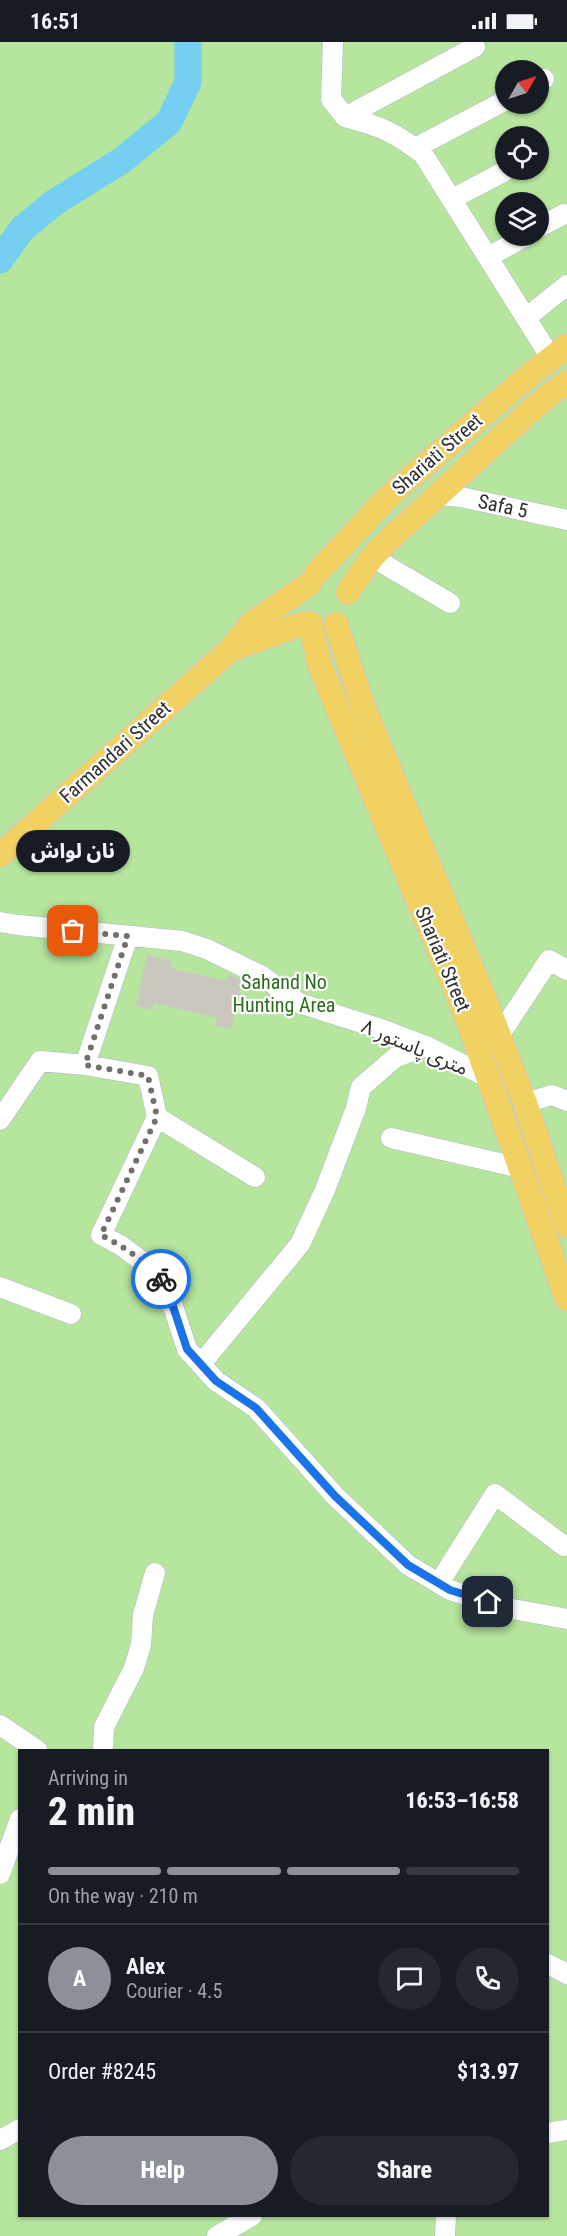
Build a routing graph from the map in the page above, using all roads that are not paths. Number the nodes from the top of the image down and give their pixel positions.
1 (333, 42) edge
2 (475, 47) dead end
3 (495, 106) edge
4 (345, 117) junction
5 (415, 148) junction
6 (495, 176) edge
7 (452, 199) junction
8 (564, 214) dead end
9 (549, 222) edge
10 (508, 246) edge
11 (488, 257) junction
12 (567, 285) edge
13 (526, 318) junction
14 (559, 352) edge
15 (567, 382) edge
16 (520, 383) junction
17 (538, 404) junction
18 (439, 495) junction
19 (567, 520) edge
20 (372, 557) junction
21 (313, 578) junction
22 (348, 592) junction
23 (450, 603) dead end
24 (310, 623) junction
25 (336, 624) junction
26 (230, 650) junction
27 (363, 706) junction
28 (341, 715) junction
29 (0, 855) edge
30 (0, 922) edge
31 (128, 936) junction
32 (567, 970) edge
33 (499, 1036) junction
34 (426, 1046) junction
35 (85, 1065) junction
36 (489, 1078) junction
37 (567, 1101) edge
38 (525, 1103) junction
39 (157, 1117) junction
40 (0, 1120) edge
41 (392, 1138) dead end
42 (521, 1168) junction
43 (255, 1177) dead end
44 (567, 1226) edge
45 (0, 1287) edge
46 (567, 1297) edge
47 (71, 1314) dead end
48 (201, 1364) junction
49 (564, 1546) dead end
50 (155, 1573) dead end
51 (439, 1583) junction
52 (567, 1619) edge
53 (0, 1725) edge
54 (36, 1749) edge
55 (103, 1749) edge
56 (18, 1824) edge
57 (0, 1874) edge
58 (549, 1965) edge
59 (567, 1974) edge
60 (18, 2130) edge
61 (567, 2130) edge
62 (549, 2133) edge
63 (0, 2140) edge
64 (250, 2217) edge
65 (446, 2217) edge
66 (217, 2236) edge
67 (445, 2236) edge

1 - 4 street
2 - 4 street
3 - 5 street
4 - 5 street
5 - 7 street
6 - 7 street
7 - 11 street
8 - 9 street
10 - 11 street
11 - 13 street
12 - 13 street
13 - 14 street
14 - 16 main road, Shariati Street
15 - 17 main road, Shariati Street
16 - 17 main road
16 - 21 main road, Shariati Street
17 - 18 main road, Shariati Street
18 - 19 street, Safa 5
18 - 20 main road, Shariati Street
20 - 22 main road, Shariati Street
20 - 23 street
21 - 22 main road
21 - 24 main road
21 - 26 main road, Farmandari Street
22 - 25 main road
24 - 25 main road
24 - 26 main road, Farmandari Street
24 - 28 main road, Shariati Street
25 - 27 main road, Shariati Street
26 - 29 main road, Farmandari Street
27 - 28 main road
27 - 33 main road, Shariati Street
28 - 36 main road, Shariati Street
30 - 31 street, ۸ متری پاستور
31 - 34 street, ۸ متری پاستور
31 - 35 street
32 - 33 street
33 - 38 main road, Shariati Street
34 - 36 street, ۸ متری پاستور
34 - 48 street
35 - 39 street
35 - 40 street
36 - 42 main road, Shariati Street
37 - 38 street
38 - 44 main road, Shariati Street
39 - 43 street
39 - 48 street
41 - 42 street
42 - 46 main road, Shariati Street
45 - 47 street
48 - 51 street
49 - 51 street
50 - 55 street
51 - 52 street
53 - 54 street
56 - 57 street
58 - 59 street
60 - 63 street
61 - 62 street
64 - 66 street
65 - 67 street

